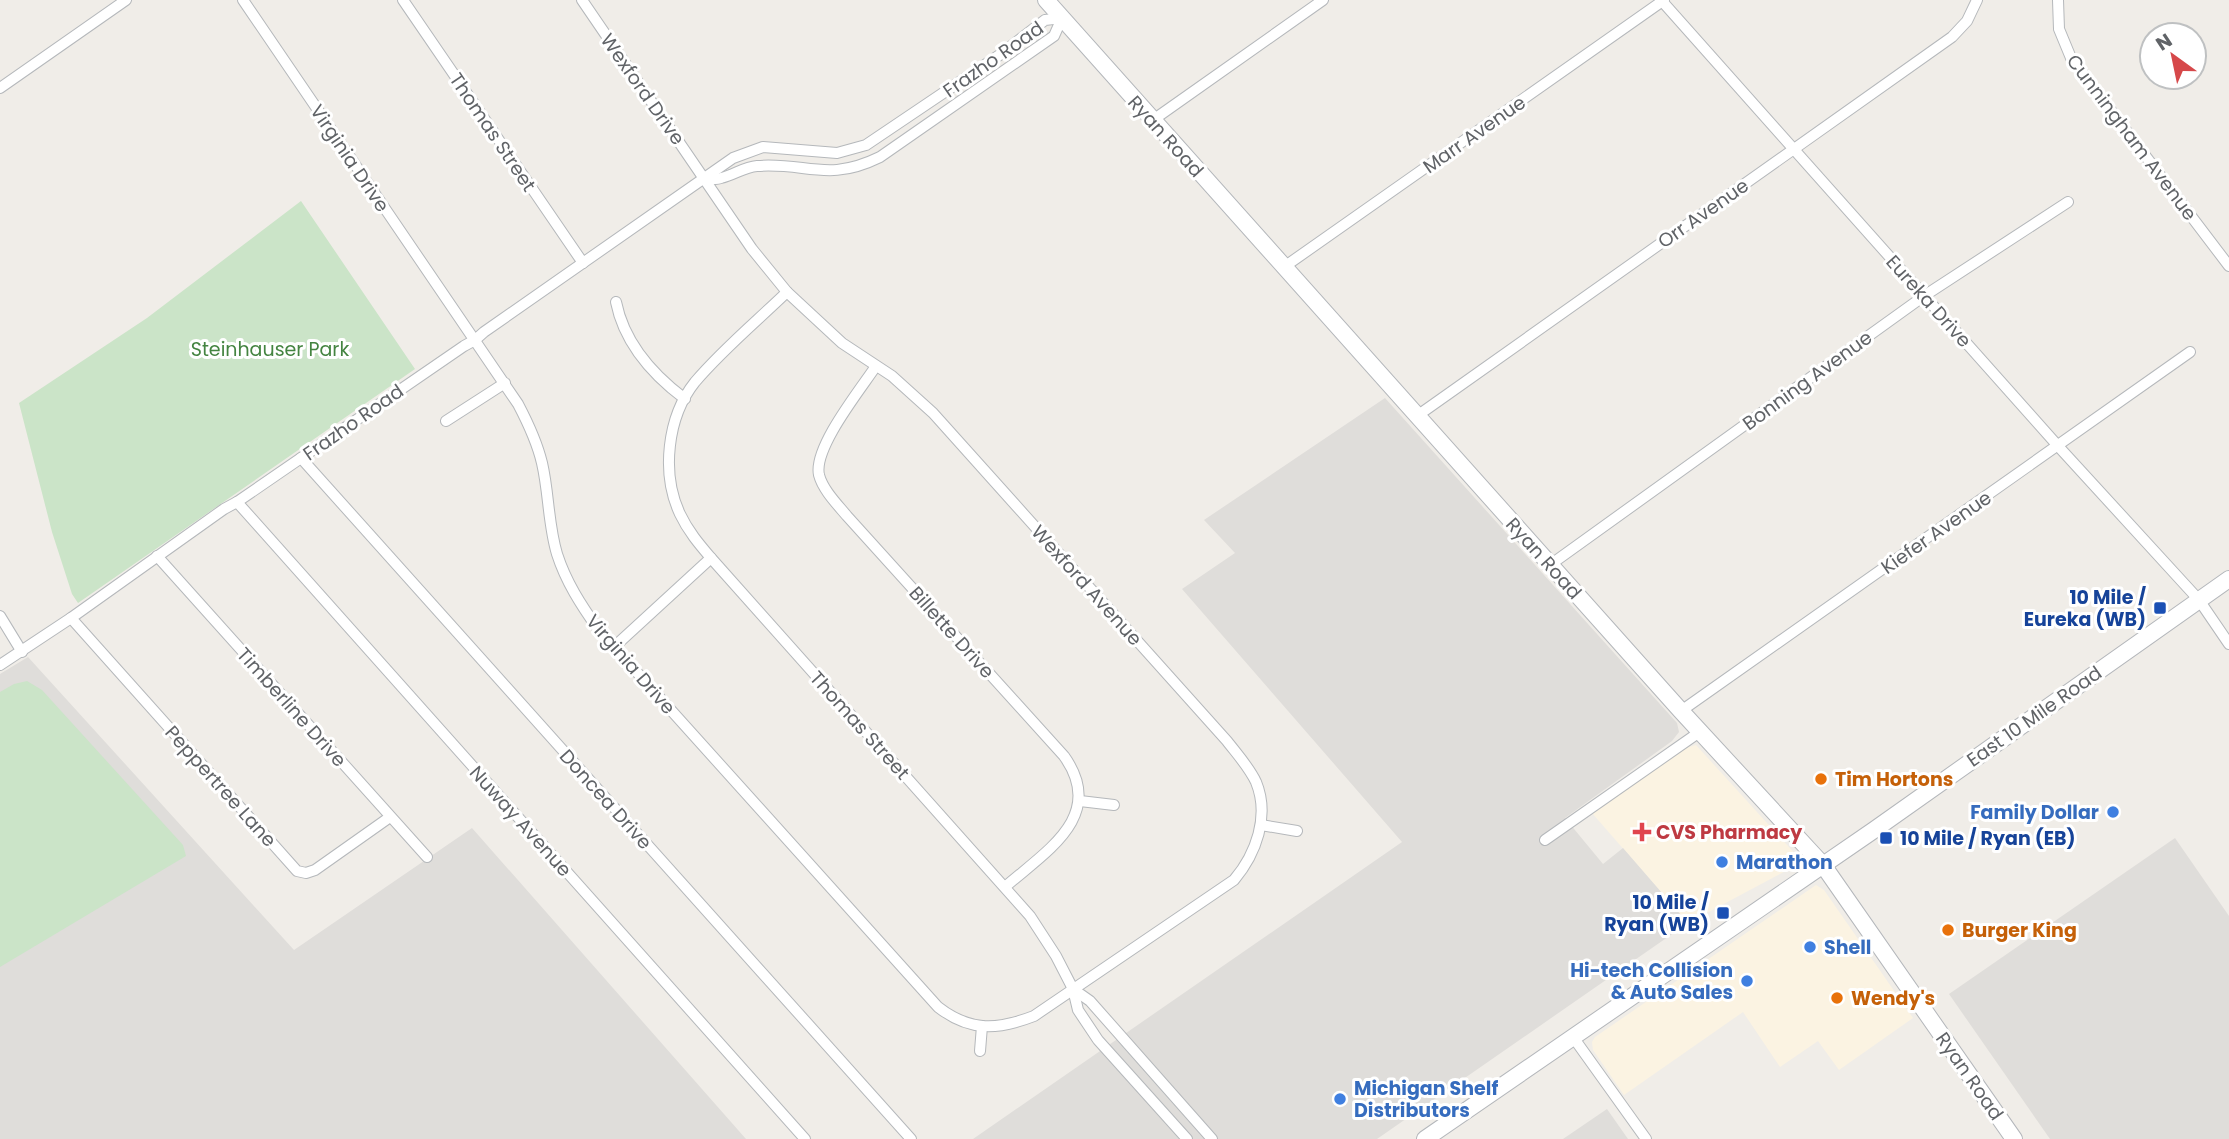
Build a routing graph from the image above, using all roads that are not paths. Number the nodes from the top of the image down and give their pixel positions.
1 (126, 0) edge
2 (243, 0) edge
3 (403, 0) edge
4 (582, 0) edge
5 (1046, 0) edge
6 (1323, 0) edge
7 (1662, 0) edge
8 (1977, 0) edge
9 (2058, 0) edge
10 (1062, 18) junction
11 (0, 88) edge
12 (1153, 120) junction
13 (1794, 148) junction
14 (705, 179) junction
15 (2068, 202) dead end
16 (583, 263) junction
17 (2229, 266) edge
18 (1284, 267) junction
19 (787, 292) junction
20 (1924, 296) junction
21 (616, 302) dead end
22 (475, 340) junction
23 (2190, 352) dead end
24 (876, 366) junction
25 (505, 383) junction
26 (685, 399) junction
27 (1417, 416) junction
28 (446, 421) dead end
29 (2058, 446) junction
30 (301, 458) junction
31 (237, 502) junction
32 (157, 556) junction
33 (711, 558) junction
34 (1550, 565) junction
35 (2229, 579) edge
36 (2199, 600) junction
37 (0, 616) edge
38 (71, 618) junction
39 (2229, 644) edge
40 (614, 647) junction
41 (23, 652) junction
42 (0, 665) edge
43 (1681, 711) junction
44 (1701, 731) junction
45 (1080, 801) junction
46 (1114, 805) dead end
47 (390, 817) junction
48 (1261, 825) junction
49 (1297, 831) dead end
50 (1545, 840) dead end
51 (427, 857) dead end
52 (1823, 865) junction
53 (1005, 887) junction
54 (1073, 989) junction
55 (982, 1027) junction
56 (1573, 1037) junction
57 (980, 1051) dead end
58 (1171, 1093) junction
59 (1157, 1104) junction
60 (1208, 1137) edge
61 (805, 1139) edge
62 (911, 1139) edge
63 (1187, 1139) edge
64 (1425, 1139) edge
65 (1646, 1139) edge
66 (2014, 1139) edge

1 - 11 street
2 - 22 street, Virginia Drive
3 - 16 street, Thomas Street
4 - 14 street, Wexford Drive
5 - 10 main road, Ryan Road
6 - 12 street
7 - 13 street, Eureka Drive
7 - 18 street, Marr Avenue
8 - 13 street, Orr Avenue
9 - 17 street, Cunningham Avenue
10 - 12 main road, Ryan Road
10 - 14 street, Frazho Road
10 - 14 street, Frazho Road
12 - 18 main road, Ryan Road
13 - 20 street, Eureka Drive
13 - 27 street, Orr Avenue
14 - 16 street, Frazho Road
14 - 19 street, Wexford Avenue
15 - 20 street, Bonning Avenue
16 - 22 street, Frazho Road
18 - 27 main road, Ryan Road
19 - 24 street, Wexford Avenue
19 - 26 street, Thomas Street
20 - 29 street, Eureka Drive
20 - 34 street, Bonning Avenue
21 - 26 street
22 - 25 street, Virginia Drive
22 - 30 street, Frazho Road
23 - 29 street, Kiefer Avenue
24 - 45 street, Billette Drive
24 - 48 street, Wexford Avenue
25 - 28 street
25 - 40 street, Virginia Drive
26 - 33 street, Thomas Street
27 - 34 main road, Ryan Road
29 - 36 street, Eureka Drive
29 - 43 street, Kiefer Avenue
30 - 31 street, Frazho Road
30 - 62 street, Doncea Drive
31 - 32 street, Frazho Road
31 - 61 street, Nuway Avenue
32 - 38 street, Frazho Road
32 - 47 street, Timberline Drive
33 - 40 street
33 - 53 street, Thomas Street
34 - 43 main road, Ryan Road
35 - 36 main road, East 10 Mile Road
36 - 39 street, Eureka Drive
36 - 52 main road, East 10 Mile Road
37 - 41 street
38 - 41 street, Frazho Road
38 - 47 street, Peppertree Lane
40 - 55 street, Virginia Drive
41 - 42 street, Frazho Road
43 - 44 main road, Ryan Road
44 - 50 street
44 - 52 main road, Ryan Road
45 - 46 street
45 - 53 street
47 - 51 street, Timberline Drive
48 - 49 street
48 - 54 street, Wexford Avenue
52 - 56 main road, East 10 Mile Road
52 - 66 main road, Ryan Road
53 - 54 street, Thomas Street
54 - 55 street, Virginia Drive
54 - 58 street, Thomas Street
54 - 59 street
55 - 57 street
56 - 64 main road, East 10 Mile Road
56 - 65 street
58 - 59 street
58 - 60 street, Thomas Street
59 - 63 street

